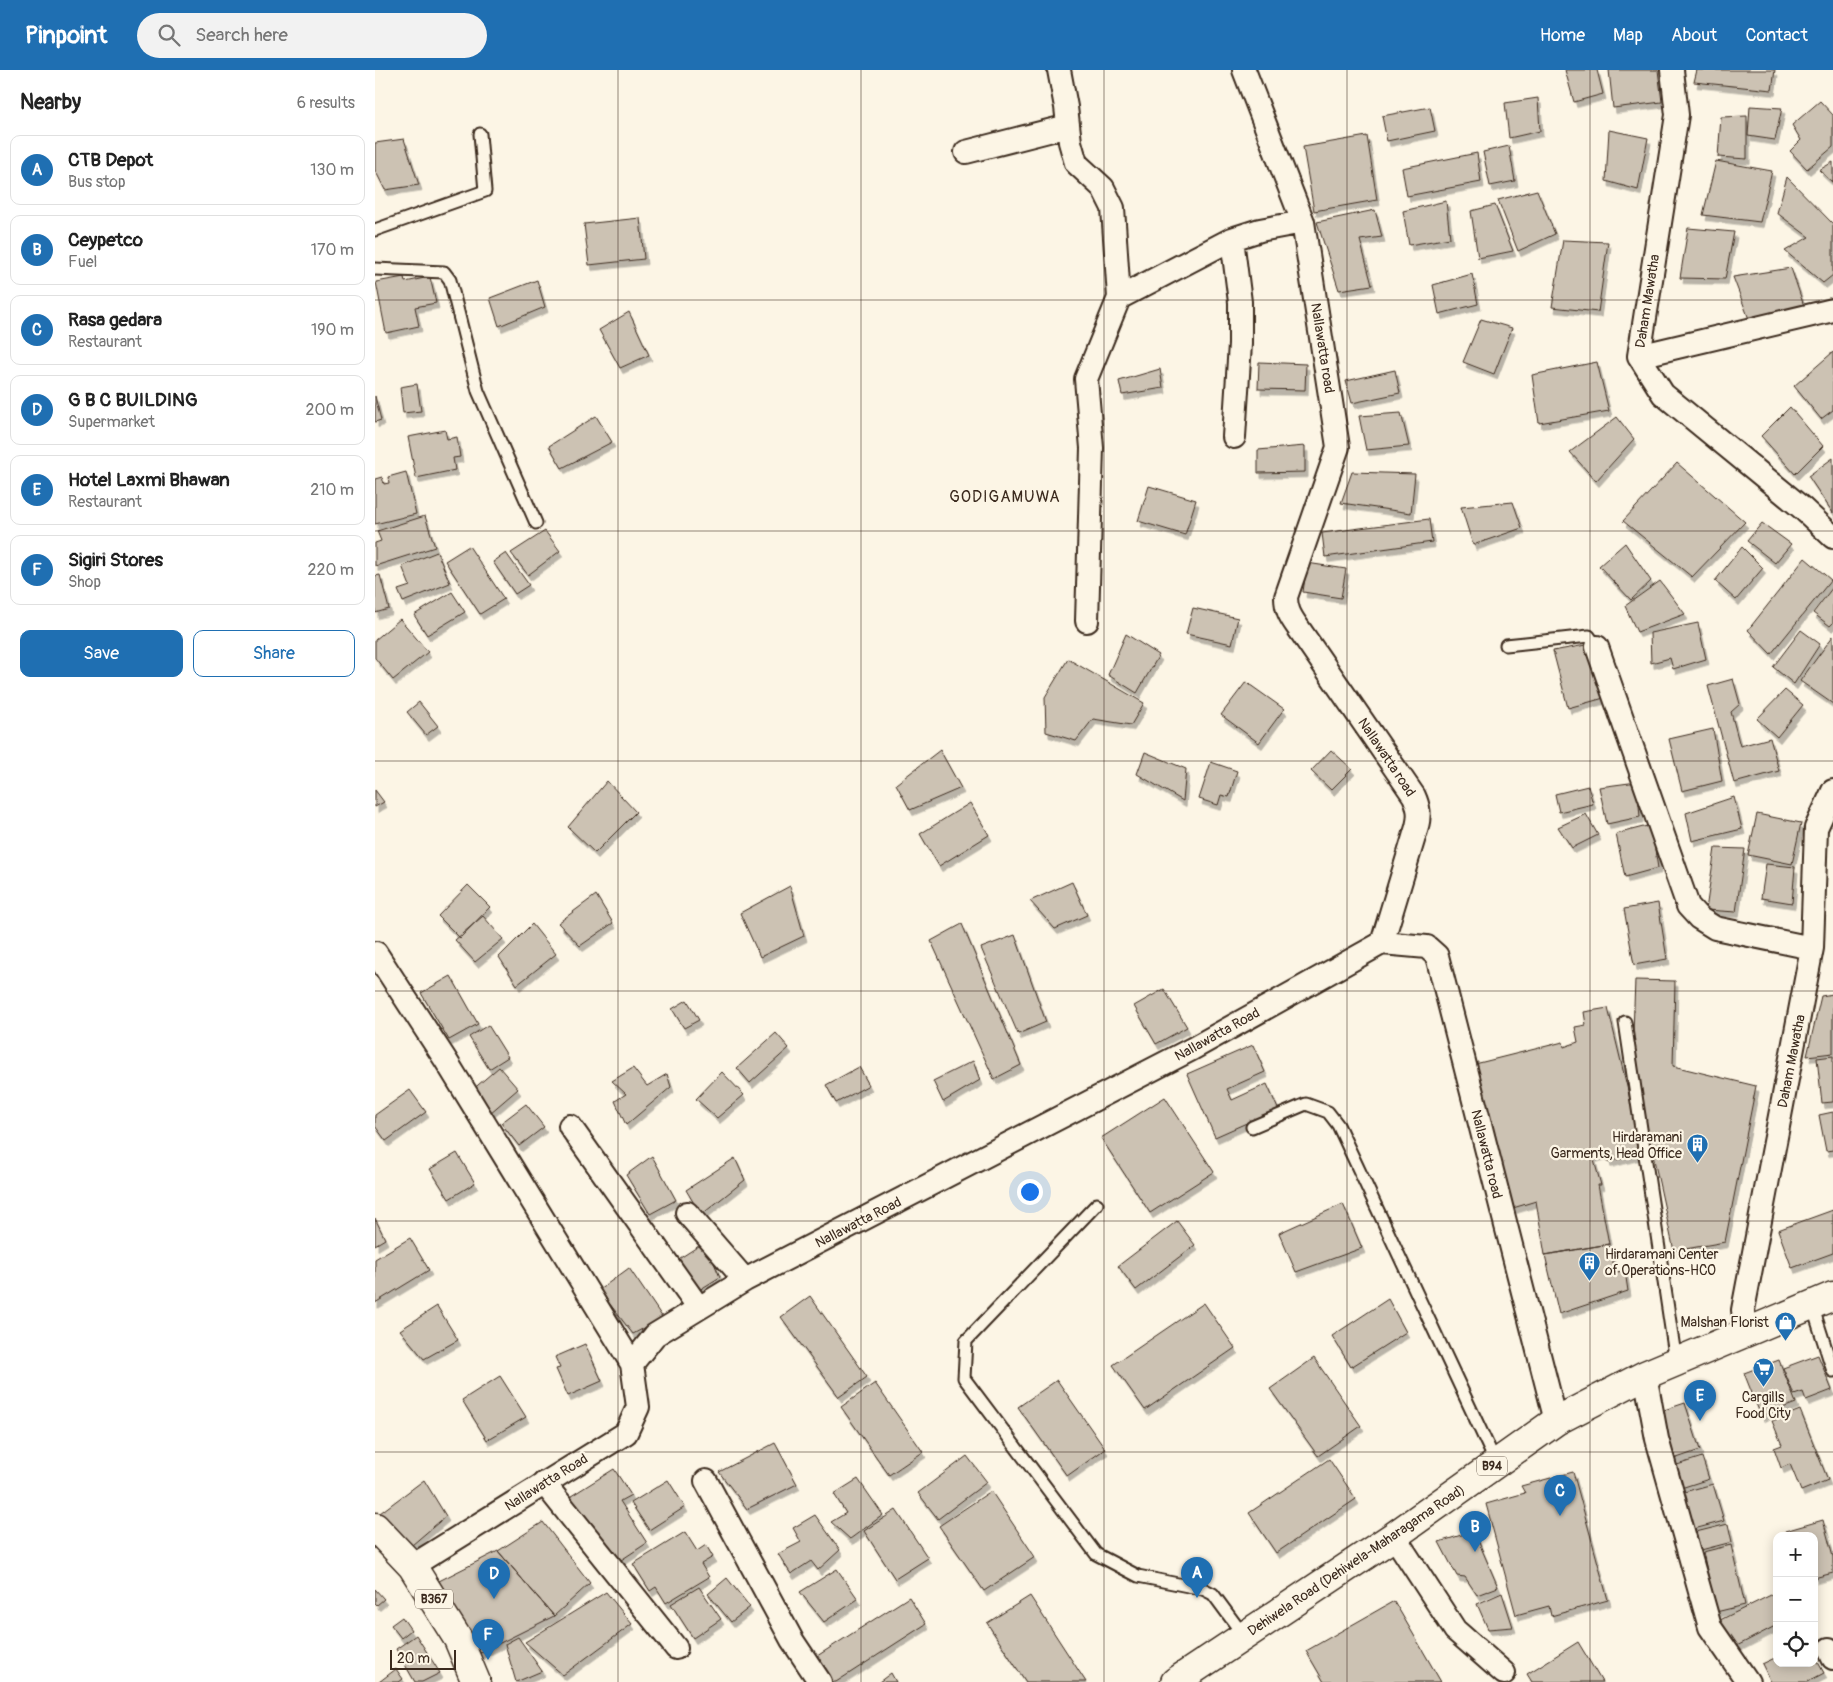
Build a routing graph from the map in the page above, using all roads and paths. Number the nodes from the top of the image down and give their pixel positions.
1 (1059, 70) edge
2 (1244, 70) edge
3 (1672, 70) edge
4 (1068, 126) junction
5 (480, 134) dead end
6 (966, 152) dead end
7 (1303, 222) junction
8 (375, 230) edge
9 (1231, 239) junction
10 (375, 269) edge
11 (1119, 298) junction
12 (1833, 310) edge
13 (1639, 356) junction
14 (1234, 437) dead end
15 (536, 523) dead end
16 (1833, 537) edge
17 (1087, 621) dead end
18 (1506, 645) dead end
19 (1597, 647) joint
20 (1833, 791) edge
21 (1381, 943) junction
22 (1812, 948) junction
23 (376, 953) edge
24 (1625, 1022) dead end
25 (570, 1126) dead end
26 (1252, 1127) dead end
27 (1097, 1204) dead end
28 (687, 1213) dead end
29 (745, 1280) junction
30 (1823, 1300) edge
31 (699, 1308) junction
32 (1746, 1333) junction
33 (1676, 1362) junction
34 (633, 1364) junction
35 (1833, 1371) edge
36 (1645, 1374) junction
37 (1556, 1421) junction
38 (1496, 1463) junction
39 (706, 1481) dead end
40 (544, 1483) junction
41 (375, 1528) edge
42 (1394, 1536) junction
43 (412, 1566) junction
44 (1244, 1636) junction
45 (676, 1648) dead end
46 (1504, 1673) dead end
47 (476, 1682) edge
48 (820, 1682) edge
49 (1175, 1682) edge
50 (1748, 1682) edge

1 - 4 street
2 - 7 street, Nallawatta road
3 - 13 street, Daham Mawatha
4 - 6 street
4 - 11 street
5 - 8 lane
7 - 9 street
7 - 21 street, Nallawatta road
9 - 11 street
9 - 14 street
10 - 15 lane
11 - 17 street
12 - 13 street
13 - 16 street, Daham Mawatha
18 - 19 lane
19 - 22 street
20 - 22 street, Daham Mawatha
21 - 29 street, Nallawatta Road
21 - 37 street, Nallawatta road
22 - 32 street, Daham Mawatha
23 - 34 street
24 - 33 lane
25 - 31 street
26 - 38 lane
27 - 44 lane
28 - 29 street
29 - 31 street, Nallawatta Road
30 - 32 main road, Dehiwela Road (Dehiwela-Maharagama Road) / B94
30 - 35 lane
31 - 34 street, Nallawatta Road
32 - 33 main road, Dehiwela Road (Dehiwela-Maharagama Road) / B94
33 - 36 main road, Dehiwela Road (Dehiwela-Maharagama Road) / B94
34 - 40 street, Nallawatta Road
36 - 37 main road, Dehiwela Road (Dehiwela-Maharagama Road) / B94
36 - 50 street
37 - 38 main road, Dehiwela Road (Dehiwela-Maharagama Road) / B94
38 - 42 main road, Dehiwela Road (Dehiwela-Maharagama Road) / B94
39 - 48 street
40 - 43 street, Nallawatta Road
40 - 45 street
41 - 43 main road, B367
42 - 44 main road, Dehiwela Road (Dehiwela-Maharagama Road) / B94
42 - 46 street
43 - 47 main road, B367
44 - 49 main road, Dehiwela Road (Dehiwela-Maharagama Road) / B94

